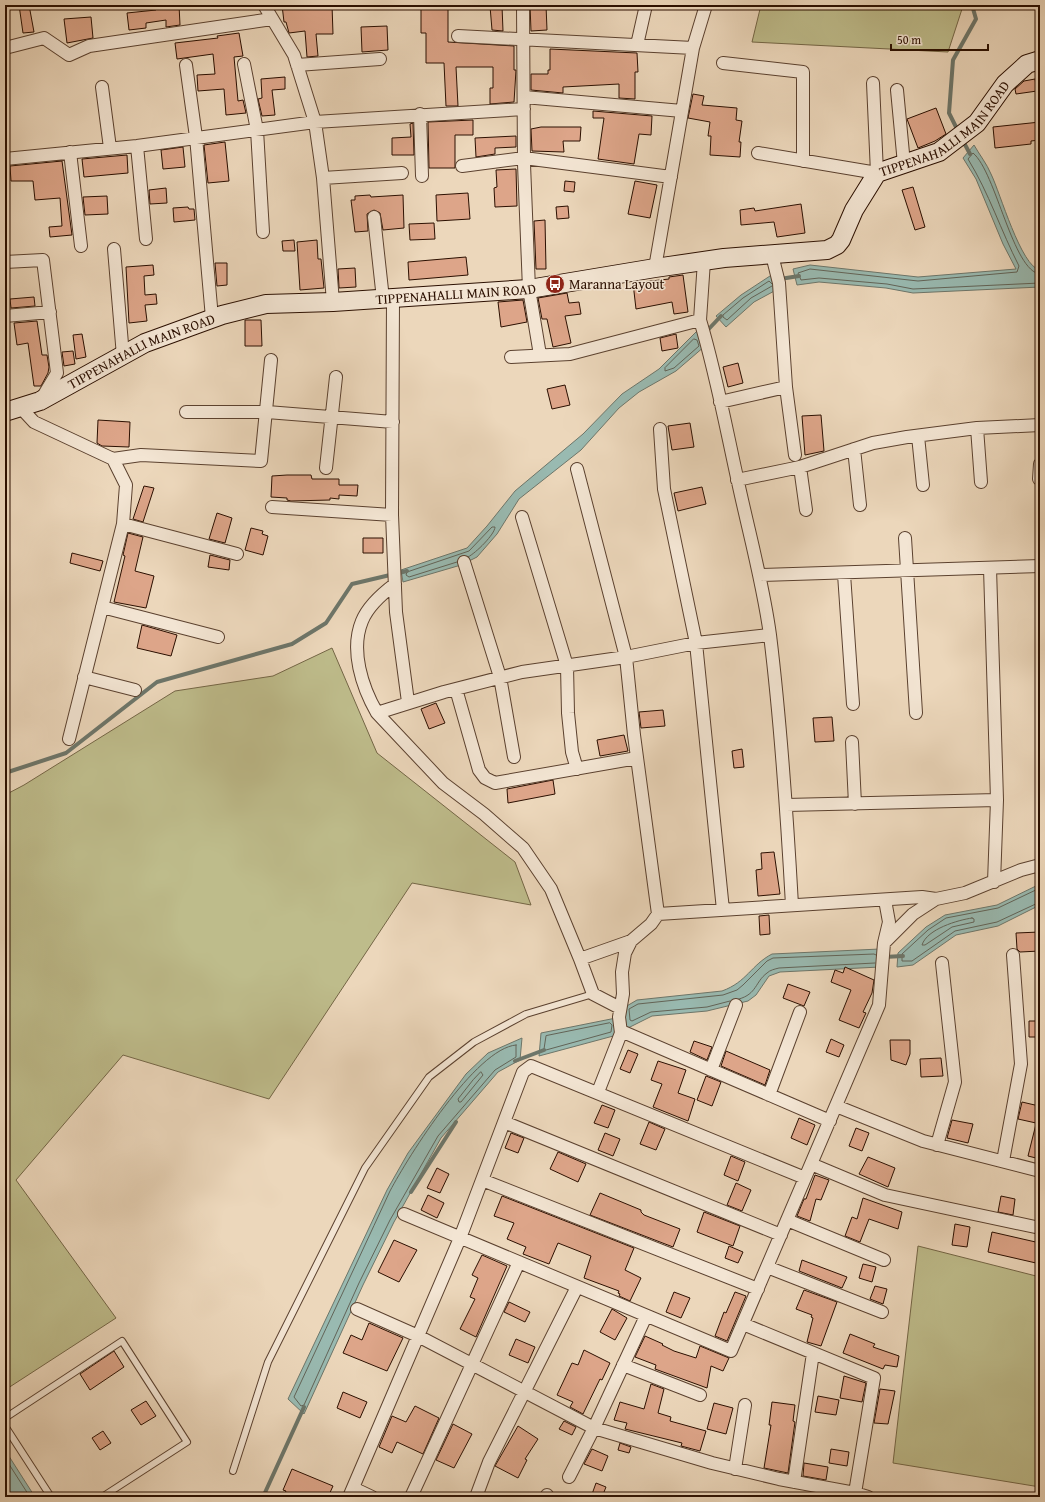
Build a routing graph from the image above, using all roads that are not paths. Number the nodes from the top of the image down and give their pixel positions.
1 (264, 5) edge
2 (523, 5) edge
3 (646, 5) edge
4 (706, 5) edge
5 (272, 19) junction
6 (458, 36) dead end
7 (523, 38) junction
8 (637, 45) junction
9 (5, 48) edge
10 (693, 48) junction
11 (380, 59) dead end
12 (1040, 60) edge
13 (723, 63) dead end
14 (244, 64) dead end
15 (186, 65) dead end
16 (297, 65) junction
17 (873, 83) dead end
18 (102, 87) dead end
19 (897, 90) dead end
20 (524, 103) junction
21 (682, 112) junction
22 (420, 114) junction
23 (314, 122) junction
24 (258, 130) junction
25 (196, 137) junction
26 (136, 146) junction
27 (110, 148) junction
28 (70, 152) junction
29 (758, 153) dead end
30 (524, 158) junction
31 (5, 159) edge
32 (803, 160) junction
33 (904, 164) junction
34 (462, 166) dead end
35 (402, 173) dead end
36 (877, 173) junction
37 (422, 176) dead end
38 (671, 177) junction
39 (323, 178) junction
40 (374, 216) dead end
41 (263, 232) dead end
42 (146, 239) dead end
43 (81, 246) dead end
44 (114, 249) dead end
45 (704, 261) junction
46 (5, 262) edge
47 (773, 262) junction
48 (655, 268) junction
49 (529, 289) junction
50 (388, 299) junction
51 (334, 302) junction
52 (50, 312) junction
53 (5, 316) edge
54 (212, 318) junction
55 (701, 322) junction
56 (540, 355) junction
57 (123, 356) junction
58 (511, 357) dead end
59 (272, 360) dead end
60 (336, 377) dead end
61 (786, 387) junction
62 (40, 401) junction
63 (720, 402) junction
64 (13, 410) edge
65 (186, 412) dead end
66 (267, 412) junction
67 (331, 417) junction
68 (393, 422) junction
69 (1040, 425) edge
70 (977, 428) junction
71 (660, 429) dead end
72 (918, 436) junction
73 (854, 449) junction
74 (795, 455) dead end
75 (113, 459) junction
76 (1040, 464) edge
77 (800, 467) junction
78 (326, 468) dead end
79 (577, 469) dead end
80 (1040, 479) edge
81 (737, 480) junction
82 (981, 482) dead end
83 (923, 485) dead end
84 (860, 505) dead end
85 (272, 506) dead end
86 (806, 510) dead end
87 (392, 515) junction
88 (522, 517) dead end
89 (123, 524) junction
90 (905, 538) dead end
91 (237, 554) dead end
92 (464, 562) dead end
93 (1040, 566) edge
94 (990, 568) junction
95 (907, 571) junction
96 (844, 574) junction
97 (760, 575) junction
98 (395, 579) junction
99 (102, 607) junction
100 (770, 635) junction
101 (218, 637) dead end
102 (696, 643) junction
103 (626, 656) junction
104 (567, 666) junction
105 (84, 677) junction
106 (500, 677) junction
107 (456, 689) junction
108 (135, 690) dead end
109 (408, 702) junction
110 (853, 704) dead end
111 (377, 713) junction
112 (916, 714) dead end
113 (69, 739) dead end
114 (852, 742) dead end
115 (514, 757) dead end
116 (637, 758) junction
117 (577, 769) junction
118 (997, 800) junction
119 (855, 804) junction
120 (786, 805) junction
121 (1040, 865) edge
122 (994, 882) junction
123 (936, 899) junction
124 (884, 900) junction
125 (792, 906) junction
126 (723, 910) junction
127 (658, 914) junction
128 (631, 941) junction
129 (884, 943) junction
130 (1013, 955) dead end
131 (580, 959) junction
132 (942, 963) dead end
133 (593, 994) junction
134 (736, 1005) dead end
135 (800, 1012) dead end
136 (620, 1022) junction
137 (711, 1070) junction
138 (598, 1092) junction
139 (769, 1095) junction
140 (836, 1106) junction
141 (830, 1121) junction
142 (504, 1122) junction
143 (937, 1145) junction
144 (1002, 1161) junction
145 (811, 1164) junction
146 (1040, 1171) edge
147 (806, 1178) junction
148 (482, 1180) junction
149 (404, 1214) dead end
150 (787, 1220) junction
151 (1040, 1228) edge
152 (781, 1235) junction
153 (460, 1238) junction
154 (884, 1260) dead end
155 (519, 1262) junction
156 (767, 1266) junction
157 (577, 1287) junction
158 (758, 1289) junction
159 (357, 1309) dead end
160 (882, 1312) dead end
161 (646, 1316) junction
162 (742, 1324) junction
163 (418, 1336) junction
164 (813, 1353) junction
165 (472, 1365) junction
166 (623, 1365) junction
167 (525, 1392) junction
168 (700, 1395) dead end
169 (745, 1405) dead end
170 (5, 1418) edge
171 (5, 1426) edge
172 (594, 1428) junction
173 (735, 1469) junction
174 (233, 1471) dead end
175 (569, 1477) dead end
176 (794, 1482) junction
177 (351, 1492) edge
178 (855, 1493) junction
179 (51, 1497) edge
180 (102, 1497) edge
181 (372, 1497) edge
182 (411, 1497) edge
183 (476, 1497) edge
184 (868, 1497) edge

1 - 5 street
2 - 7 street
3 - 8 street
4 - 10 street
5 - 9 street
5 - 16 street
6 - 7 street
7 - 8 street
7 - 20 street
8 - 10 street
10 - 21 street
11 - 16 street
12 - 33 street, TIPPENAHALLI MAIN ROAD
13 - 32 street
14 - 24 street
15 - 25 street
16 - 23 street
17 - 36 street
18 - 27 street
19 - 33 street
20 - 21 street
20 - 22 street
20 - 30 street
21 - 38 street
22 - 23 street
22 - 37 street
23 - 24 street
23 - 39 street
24 - 25 street
24 - 41 street
25 - 26 street
25 - 54 street
26 - 27 street
26 - 42 street
27 - 28 street
28 - 31 street
28 - 43 street
29 - 32 street
30 - 34 street
30 - 38 street
30 - 49 street
32 - 36 street
33 - 36 street, TIPPENAHALLI MAIN ROAD
35 - 39 street
36 - 47 street, TIPPENAHALLI MAIN ROAD
38 - 48 street
39 - 51 street
40 - 50 street
44 - 57 street
45 - 47 street, TIPPENAHALLI MAIN ROAD
45 - 48 street, TIPPENAHALLI MAIN ROAD
45 - 55 street
46 - 52 street
47 - 61 street
48 - 49 street, TIPPENAHALLI MAIN ROAD
49 - 50 street, TIPPENAHALLI MAIN ROAD
49 - 56 street
50 - 51 street, TIPPENAHALLI MAIN ROAD
50 - 68 street
51 - 54 street, TIPPENAHALLI MAIN ROAD
52 - 53 street
52 - 62 street
54 - 57 street, TIPPENAHALLI MAIN ROAD
55 - 56 street
55 - 63 street
56 - 58 street
57 - 62 street, TIPPENAHALLI MAIN ROAD
59 - 66 street
60 - 67 street
61 - 63 street
61 - 74 street
62 - 64 street, TIPPENAHALLI MAIN ROAD
63 - 81 street
64 - 75 street
65 - 66 street
66 - 67 street
66 - 75 street
67 - 68 street
67 - 78 street
68 - 87 street
69 - 70 street
70 - 72 street
70 - 82 street
71 - 102 street
72 - 73 street
72 - 83 street
73 - 77 street
73 - 84 street
75 - 89 street
76 - 80 street
77 - 81 street
77 - 86 street
79 - 103 street
81 - 97 street
85 - 87 street
87 - 98 street
88 - 104 street
89 - 91 street
89 - 99 street
90 - 95 street
92 - 106 street
93 - 94 street
94 - 95 street
94 - 118 street
95 - 96 street
95 - 112 street
96 - 97 street
96 - 110 street
97 - 100 street
98 - 109 street
98 - 111 street
99 - 101 street
99 - 105 street
100 - 102 street
100 - 120 street
102 - 103 street
102 - 126 street
103 - 104 street
103 - 116 street
104 - 106 street
104 - 117 street
105 - 108 street
105 - 113 street
106 - 107 street
106 - 115 street
107 - 109 street
107 - 117 street
109 - 111 street
111 - 131 street
114 - 119 street
116 - 117 street
116 - 127 street
118 - 119 street
118 - 122 street
119 - 120 street
120 - 125 street
121 - 122 street
122 - 123 street
123 - 124 street
123 - 129 street
124 - 125 street
124 - 129 street
125 - 126 street
126 - 127 street
127 - 128 street
128 - 131 street
128 - 136 street
129 - 140 street
130 - 144 street
131 - 133 street
132 - 143 street
133 - 136 street
133 - 174 lane
134 - 137 street
135 - 139 street
136 - 137 street
136 - 138 street
137 - 139 street
138 - 142 street
138 - 147 street
139 - 141 street
140 - 141 street
140 - 143 street
141 - 145 street
142 - 148 street
142 - 152 street
143 - 144 street
144 - 146 street
145 - 147 street
145 - 151 street
147 - 150 street
148 - 153 street
148 - 158 street
149 - 153 street
150 - 152 street
150 - 154 street
152 - 156 street
153 - 155 street
153 - 163 street
155 - 157 street
155 - 165 street
156 - 158 street
156 - 160 street
157 - 161 street
157 - 167 street
158 - 162 street
159 - 163 street
161 - 162 street
161 - 166 street
162 - 164 street
163 - 165 street
163 - 177 street
164 - 176 street
164 - 178 street
165 - 167 street
165 - 182 street
166 - 168 street
166 - 172 street
167 - 172 street
167 - 183 street
169 - 173 street
170 - 180 lane
171 - 179 lane
172 - 173 street
172 - 175 street
173 - 176 street
176 - 178 street
177 - 181 street
178 - 184 street

